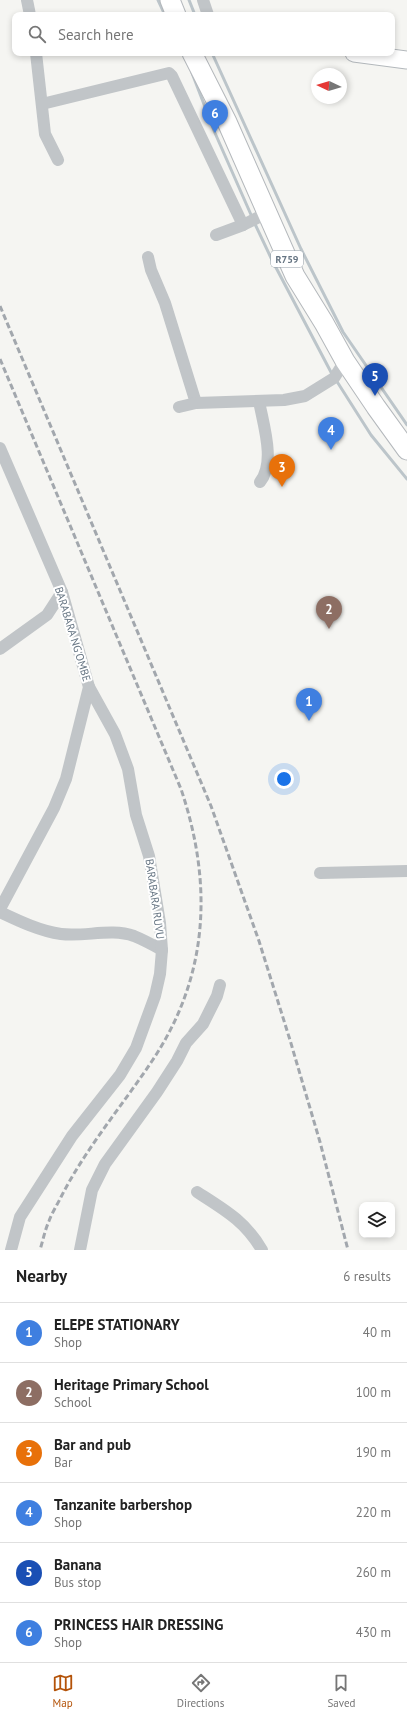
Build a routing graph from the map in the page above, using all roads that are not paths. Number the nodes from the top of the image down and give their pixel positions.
1 (27, 0) edge
2 (170, 0) edge
3 (203, 0) edge
4 (29, 12) edge
5 (175, 12) edge
6 (207, 12) edge
7 (36, 56) edge
8 (194, 56) edge
9 (377, 56) edge
10 (407, 60) edge
11 (42, 104) junction
12 (58, 160) dead end
13 (267, 213) junction
14 (243, 225) junction
15 (216, 235) dead end
16 (148, 257) dead end
17 (345, 361) junction
18 (259, 401) junction
19 (196, 403) junction
20 (179, 407) dead end
21 (0, 448) edge
22 (407, 450) edge
23 (260, 482) dead end
24 (62, 592) junction
25 (0, 649) edge
26 (89, 687) junction
27 (407, 871) edge
28 (320, 873) dead end
29 (0, 911) edge
30 (162, 950) junction
31 (220, 985) dead end
32 (197, 1192) dead end
33 (11, 1250) edge
34 (80, 1250) edge
35 (262, 1250) edge

1 - 4 street
2 - 5 main road
3 - 6 street
7 - 11 street
8 - 13 main road, R759
9 - 10 street
11 - 12 street
11 - 14 street
13 - 14 street
13 - 17 main road, R759
14 - 15 street
16 - 19 street
17 - 18 street
17 - 22 main road, R759
18 - 19 street
18 - 23 street
19 - 20 street
21 - 24 street, BARABARA NG'OMBE
24 - 25 street
24 - 26 street, BARABARA NG'OMBE
26 - 29 street, BARABARA NG'OMBE
26 - 30 street, BARABARA RUVU
27 - 28 street
29 - 30 street
30 - 33 street, BARABARA RUVU
31 - 34 street
32 - 35 street

